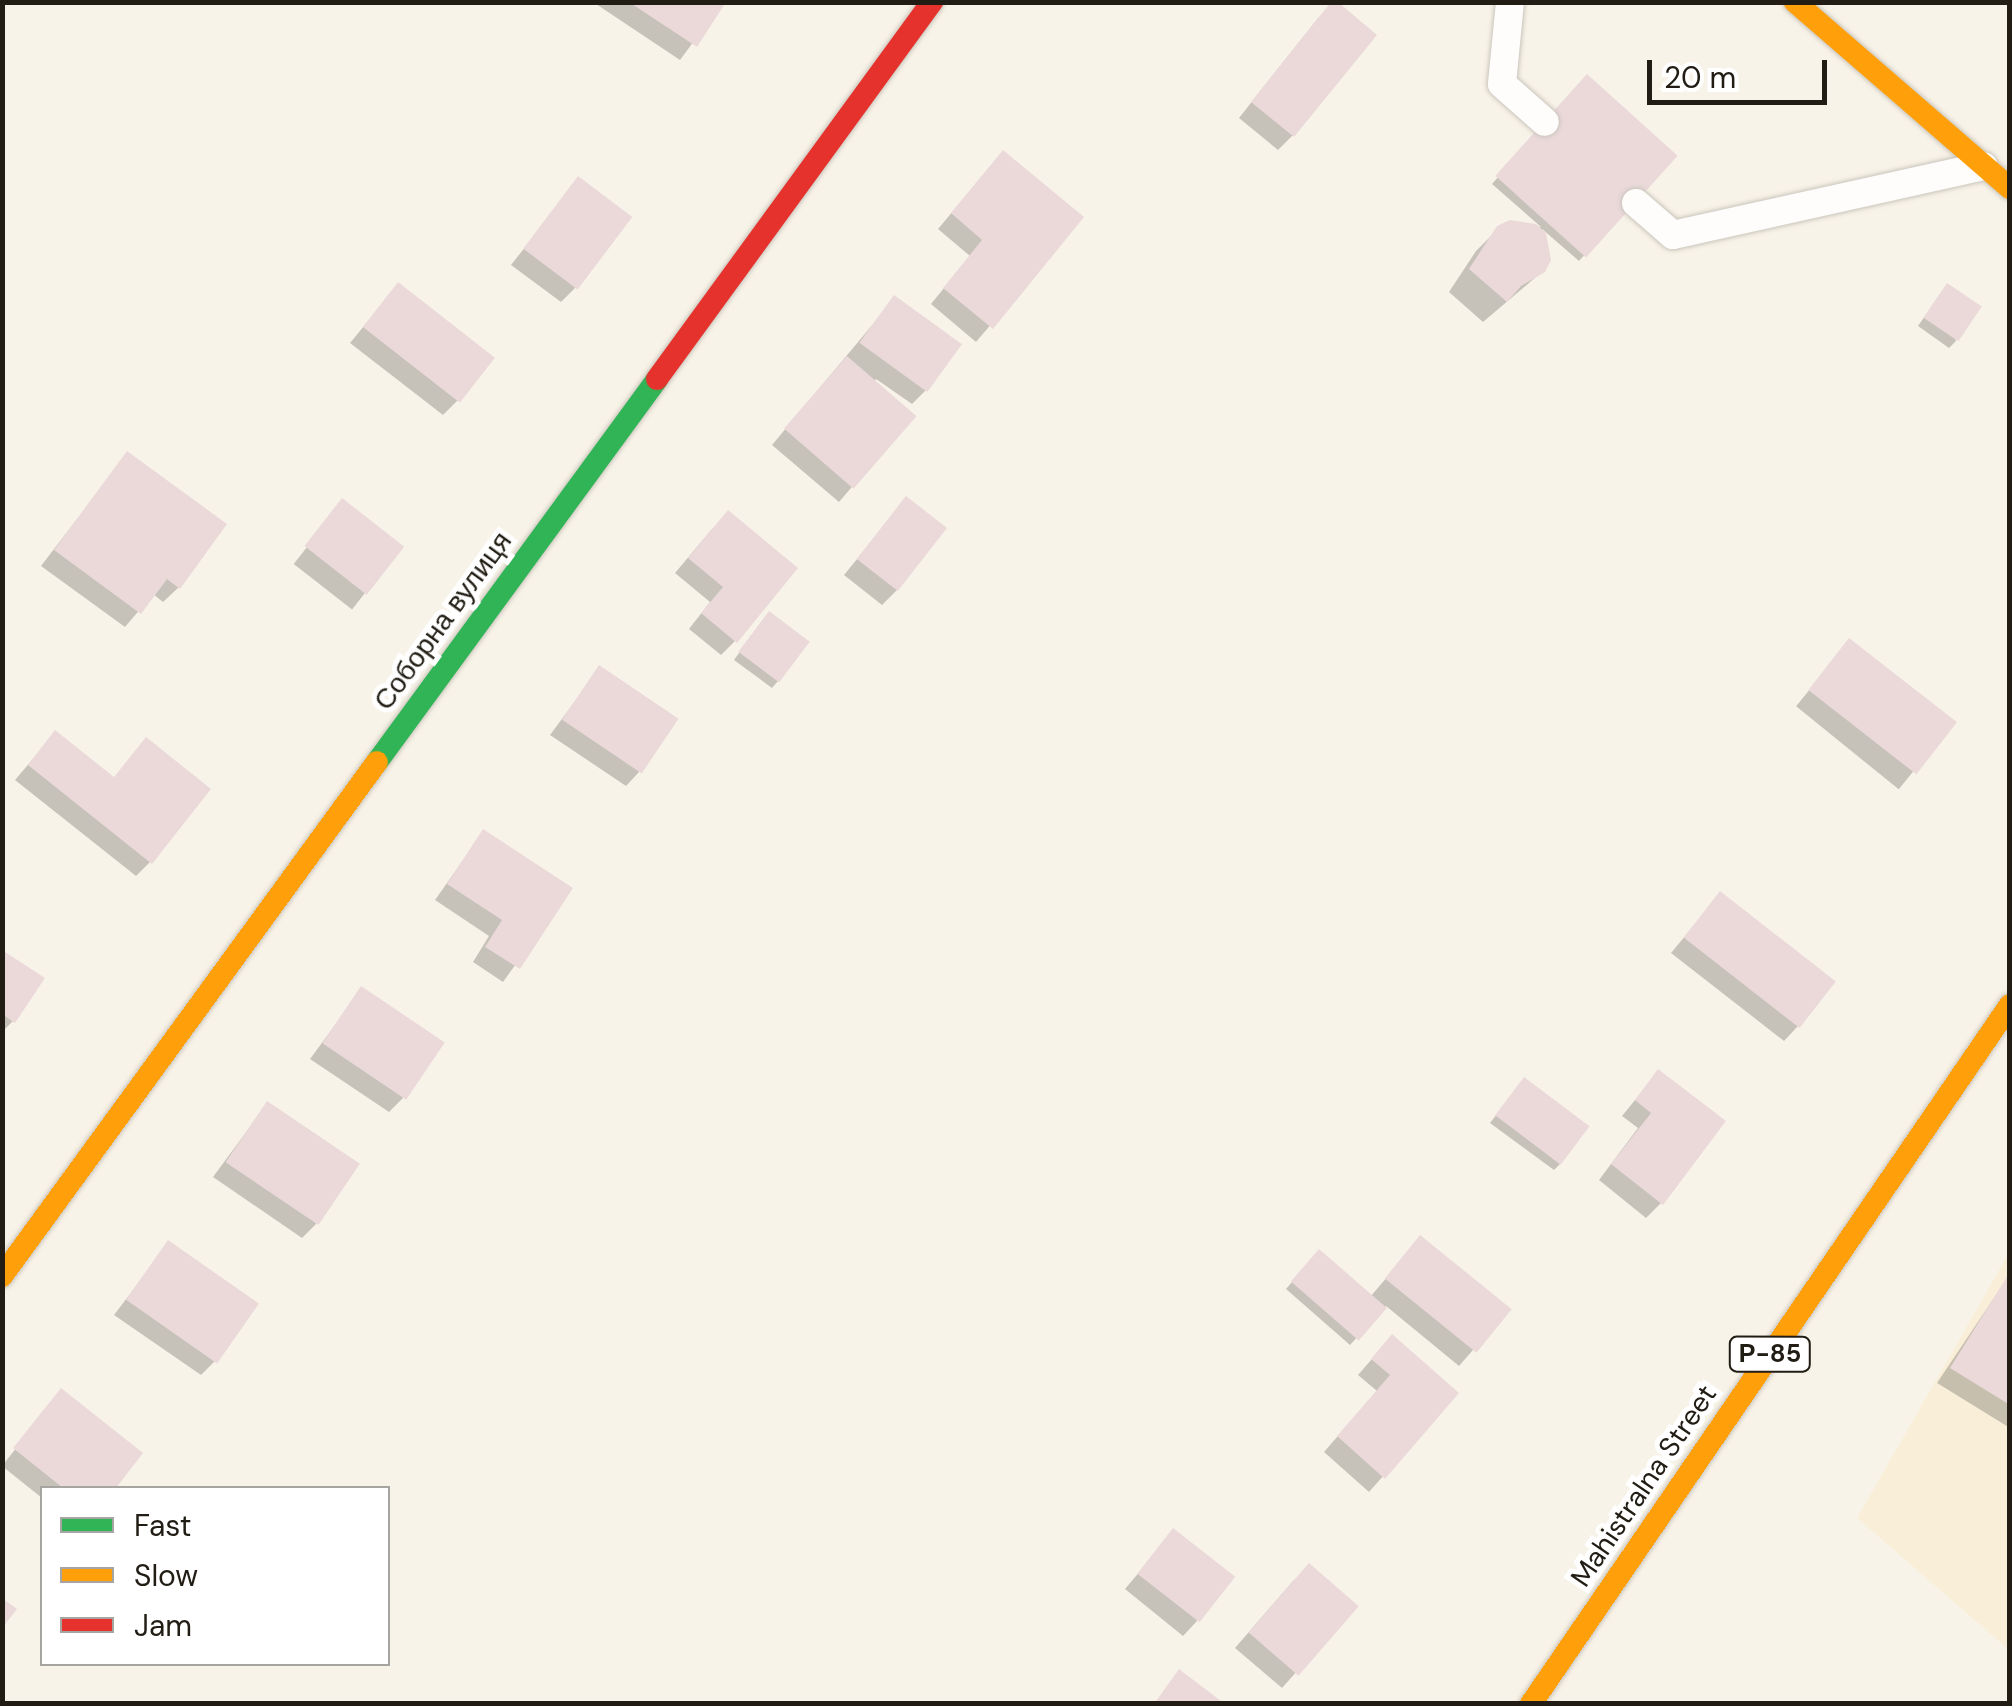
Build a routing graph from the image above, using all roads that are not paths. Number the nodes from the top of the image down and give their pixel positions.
1 (932, 2) edge
2 (1510, 2) edge
3 (1795, 2) edge
4 (1544, 122) dead end
5 (1983, 166) junction
6 (2010, 188) edge
7 (1636, 203) dead end
8 (2010, 1005) edge
9 (2, 1276) edge
10 (1532, 1704) edge

1 - 9 street, Соборна вулиця
2 - 4 lane
3 - 5 street
5 - 6 street
5 - 7 lane
8 - 10 street, Mahistralna Street / Р-85

